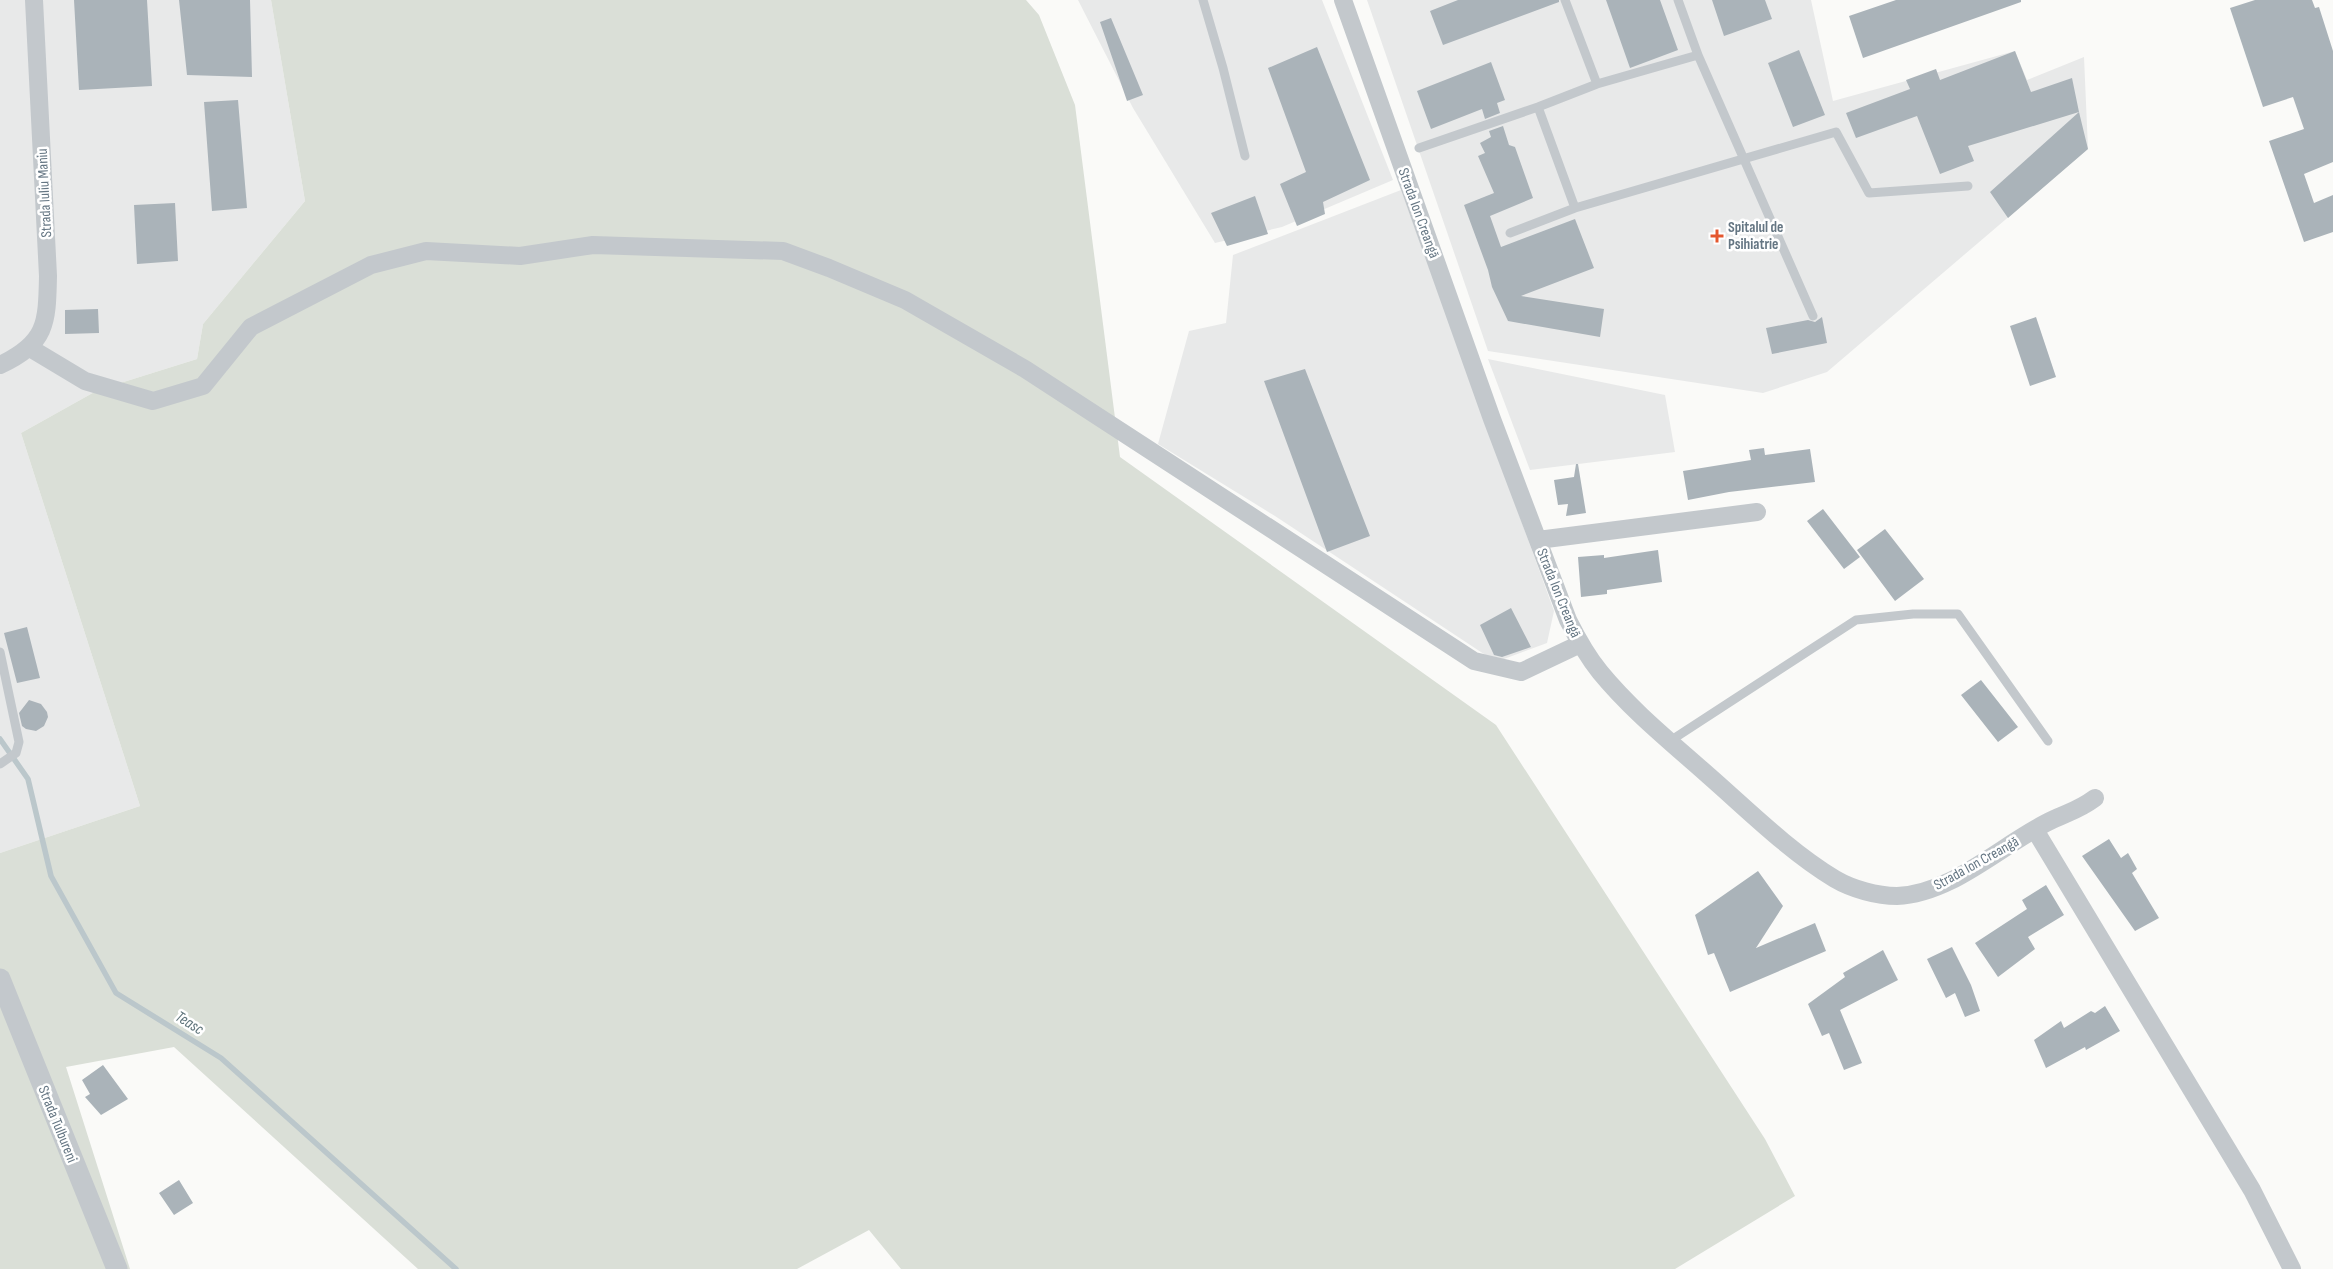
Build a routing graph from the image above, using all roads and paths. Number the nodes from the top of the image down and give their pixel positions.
1 (34, 0) edge
2 (1203, 0) edge
3 (1343, 0) edge
4 (1565, 0) edge
5 (1678, 0) edge
6 (1698, 55) junction
7 (1597, 84) junction
8 (1538, 107) junction
9 (1419, 148) dead end
10 (1245, 156) dead end
11 (1745, 157) junction
12 (1968, 186) dead end
13 (1575, 208) junction
14 (1510, 233) dead end
15 (1813, 316) dead end
16 (30, 348) junction
17 (0, 365) edge
18 (1758, 512) dead end
19 (1538, 540) junction
20 (1580, 644) junction
21 (0, 652) edge
22 (1670, 741) junction
23 (2048, 742) dead end
24 (1, 763) edge
25 (2095, 798) dead end
26 (2035, 830) junction
27 (0, 979) edge
28 (117, 1269) edge
29 (2292, 1269) edge

1 - 16 street, Strada Iuliu Maniu
2 - 10 lane
3 - 19 street, Strada Ion Creangă
4 - 7 lane
5 - 6 lane
6 - 7 lane
6 - 11 lane
7 - 8 lane
8 - 9 lane
8 - 13 lane
11 - 12 lane
11 - 13 lane
11 - 15 lane
13 - 14 lane
16 - 17 street
16 - 20 street
18 - 19 street
19 - 20 street, Strada Ion Creangă
20 - 22 street, Strada Ion Creangă
21 - 24 lane
22 - 23 lane
22 - 26 street, Strada Ion Creangă
25 - 26 street, Strada Ion Creangă
26 - 29 street
27 - 28 street, Strada Tulbureni

